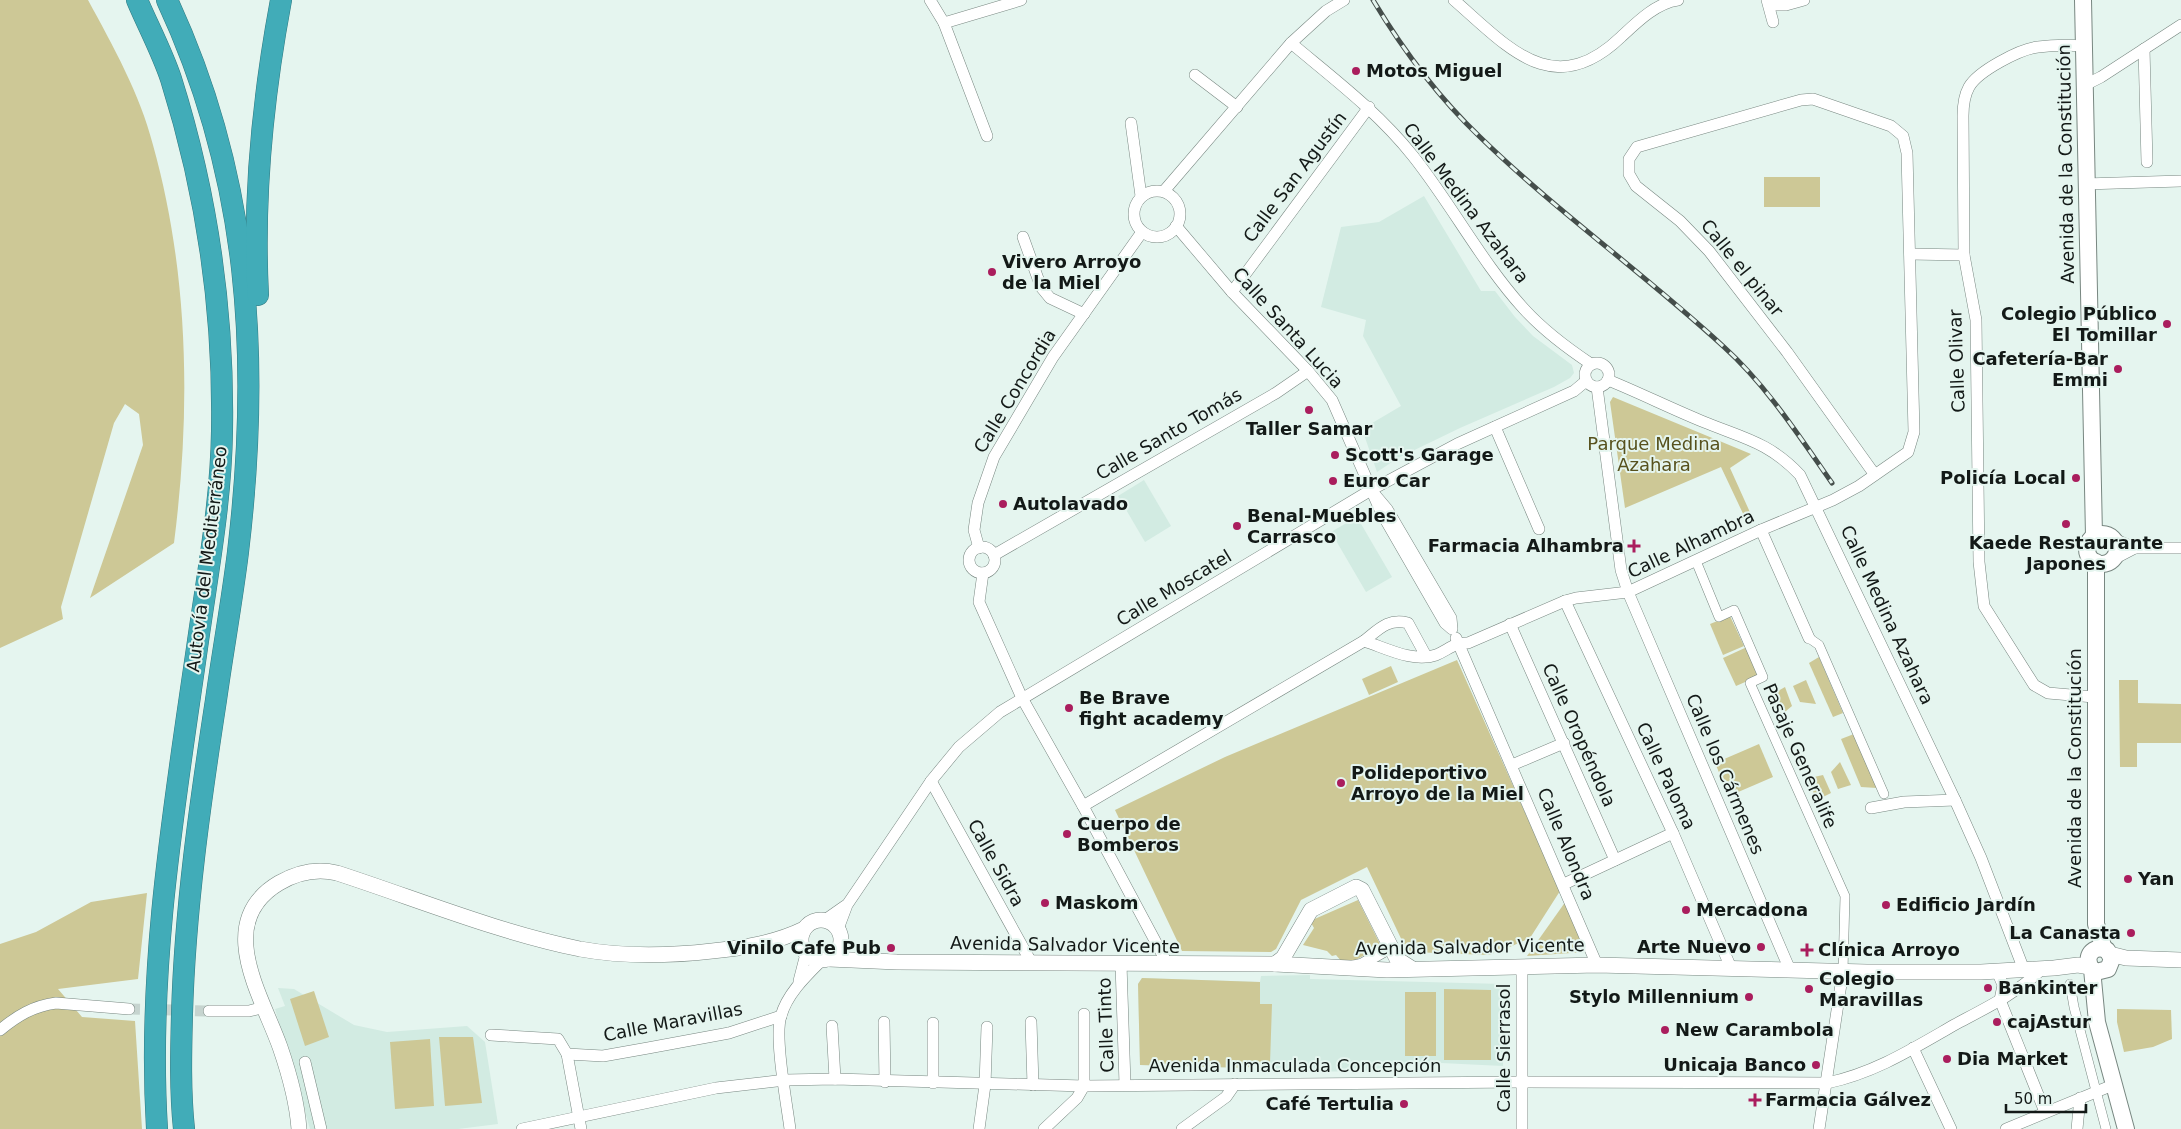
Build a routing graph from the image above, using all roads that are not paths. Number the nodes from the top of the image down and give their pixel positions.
1 (124, 0) edge
2 (137, 0) edge
3 (168, 0) edge
4 (281, 0) edge
5 (930, 0) edge
6 (1021, 0) edge
7 (1344, 0) edge
8 (1454, 0) edge
9 (1678, 0) edge
10 (1804, 0) edge
11 (2083, 0) edge
12 (1768, 2) edge
13 (1773, 22) dead end
14 (944, 23) junction
15 (2181, 25) edge
16 (1291, 43) junction
17 (2084, 46) junction
18 (2144, 49) junction
19 (1195, 75) dead end
20 (2085, 85) junction
21 (1237, 107) junction
22 (1368, 107) junction
23 (1131, 123) dead end
24 (187, 135) junction
25 (987, 136) dead end
26 (2147, 162) dead end
27 (2181, 181) edge
28 (2085, 184) junction
29 (1164, 192) junction
30 (1142, 196) junction
31 (1176, 226) junction
32 (1142, 232) junction
33 (1024, 237) dead end
34 (1910, 254) junction
35 (1964, 255) junction
36 (1232, 292) junction
37 (1084, 314) junction
38 (1591, 364) junction
39 (1308, 371) junction
40 (1608, 380) junction
41 (1586, 381) junction
42 (250, 382) junction
43 (1597, 387) junction
44 (1495, 427) junction
45 (1875, 475) junction
46 (1371, 490) junction
47 (1816, 508) junction
48 (1539, 529) dead end
49 (1761, 530) junction
50 (2105, 536) junction
51 (979, 548) junction
52 (2135, 548) junction
53 (2181, 548) edge
54 (994, 555) junction
55 (1696, 560) junction
56 (2106, 562) junction
57 (983, 574) junction
58 (1628, 592) junction
59 (1565, 601) junction
60 (1510, 624) junction
61 (1810, 638) joint
62 (1364, 641) junction
63 (1459, 642) junction
64 (1426, 656) junction
65 (2094, 697) junction
66 (1022, 698) junction
67 (1564, 743) junction
68 (1512, 765) junction
69 (931, 781) junction
70 (1884, 794) dead end
71 (1955, 800) junction
72 (1083, 806) junction
73 (1872, 808) dead end
74 (1673, 833) junction
75 (1615, 860) junction
76 (1564, 884) junction
77 (847, 905) junction
78 (824, 920) junction
79 (804, 929) junction
80 (840, 935) junction
81 (752, 945) junction
82 (1390, 948) junction
83 (805, 953) junction
84 (826, 959) junction
85 (862, 959) junction
86 (2100, 960) junction
87 (2181, 960) edge
88 (1031, 962) junction
89 (1121, 964) junction
90 (1274, 964) junction
91 (1168, 965) junction
92 (1598, 965) junction
93 (1522, 966) junction
94 (1349, 967) junction
95 (1411, 968) junction
96 (1731, 968) junction
97 (2042, 969) junction
98 (1790, 970) junction
99 (2024, 970) junction
100 (1843, 971) junction
101 (1998, 971) junction
102 (2070, 984) dead end
103 (798, 985) junction
104 (2000, 1000) junction
105 (264, 1007) junction
106 (129, 1009) tunnel mouth
107 (209, 1011) tunnel mouth
108 (1084, 1014) dead end
109 (781, 1016) junction
110 (884, 1022) dead end
111 (1031, 1022) dead end
112 (933, 1023) dead end
113 (832, 1026) dead end
114 (986, 1027) dead end
115 (0, 1030) edge
116 (491, 1035) dead end
117 (1913, 1048) junction
118 (567, 1054) junction
119 (305, 1062) dead end
120 (835, 1079) junction
121 (785, 1080) junction
122 (886, 1082) junction
123 (1521, 1082) junction
124 (933, 1083) junction
125 (1827, 1083) junction
126 (1125, 1084) junction
127 (1235, 1084) junction
128 (985, 1085) junction
129 (1033, 1085) junction
130 (2113, 1085) junction
131 (1084, 1086) junction
132 (2096, 1092) junction
133 (2080, 1098) junction
134 (2045, 1112) junction
135 (580, 1123) edge
136 (157, 1129) edge
137 (184, 1129) edge
138 (299, 1129) edge
139 (321, 1129) edge
140 (522, 1129) edge
141 (790, 1129) edge
142 (979, 1129) edge
143 (1044, 1129) edge
144 (1182, 1129) edge
145 (1522, 1129) edge
146 (1819, 1129) edge
147 (1951, 1129) edge
148 (2006, 1129) edge
149 (2077, 1129) edge
150 (2106, 1129) edge
151 (2126, 1129) edge

1 - 24 highway
2 - 24 highway, Autovía del Mediterráneo
3 - 42 highway, Autovía del Mediterráneo
4 - 42 highway
5 - 14 street
6 - 14 street
7 - 16 street
8 - 9 street
10 - 12 street
11 - 17 main road, Avenida de la Constitución
12 - 13 street
14 - 25 street
15 - 18 street
16 - 21 street
16 - 22 street, Calle Medina Azahara
17 - 20 main road, Avenida de la Constitución
17 - 35 street, Calle Olivar
18 - 20 street
18 - 26 street
19 - 21 street
20 - 28 main road, Avenida de la Constitución
21 - 29 street
22 - 36 street, Calle San Agustín
22 - 38 street, Calle Medina Azahara
23 - 30 street
24 - 136 highway, Autovía del Mediterráneo
27 - 28 street
28 - 50 main road, Avenida de la Constitución
29 - 30 street
29 - 31 street
30 - 32 street
31 - 32 street
31 - 36 street, Calle Santa Lucia
32 - 37 street, Calle Concordia
33 - 37 street
34 - 35 street
34 - 45 street, Calle el pinar
34 - 45 street, Calle el pinar
35 - 65 street, Calle Olivar
36 - 39 street, Calle Santa Lucia
37 - 51 street, Calle Concordia
38 - 40 street
38 - 41 street
39 - 46 street, Calle Santa Lucia
39 - 54 street, Calle Santo Tomás
40 - 43 street
40 - 47 street, Calle Medina Azahara
41 - 43 street
41 - 44 street, Calle Moscatel
42 - 137 highway, Autovía del Mediterráneo
43 - 58 street, Calle los Cármenes
44 - 46 street, Calle Moscatel
44 - 48 street
45 - 47 street, Calle Alhambra
46 - 63 street, Calle Alondra
46 - 66 street, Calle Moscatel
47 - 49 street, Calle Alhambra
47 - 71 street, Calle Medina Azahara
49 - 55 street, Calle Alhambra
49 - 61 street
50 - 52 street
50 - 56 main road
50 - 56 main road
51 - 54 street
51 - 57 street
52 - 53 street
52 - 56 street
54 - 57 street
55 - 58 street, Calle Alhambra
55 - 100 street, Pasaje Generalife
56 - 65 main road, Avenida de la Constitución
57 - 66 street
58 - 59 street, Calle Alhambra
58 - 98 street, Calle los Cármenes
59 - 60 street, Calle Alhambra
59 - 74 street, Calle Paloma
60 - 63 street, Calle Alhambra
60 - 67 street, Calle Oropéndola
61 - 70 street
62 - 64 street
62 - 64 street
62 - 72 street
63 - 64 street, Calle Alhambra
63 - 68 street, Calle Alondra
65 - 86 main road, Avenida de la Constitución
66 - 69 street, Calle Moscatel
66 - 72 street
67 - 68 street
67 - 75 street, Calle Oropéndola
68 - 76 street, Calle Alondra
69 - 77 street, Calle Moscatel
69 - 88 street, Calle Sidra
71 - 73 street
71 - 99 street, Calle Medina Azahara
72 - 91 street
74 - 75 street
74 - 96 street, Calle Paloma
75 - 76 street
76 - 92 street, Calle Alondra
77 - 78 street, Calle Moscatel
77 - 80 street, Calle Moscatel
78 - 79 street
78 - 80 street
79 - 81 street
79 - 83 street
80 - 84 street
80 - 85 street
81 - 83 street
81 - 105 street
82 - 90 street
82 - 94 street
82 - 95 street
83 - 84 street
83 - 103 street
84 - 85 street, Avenida Salvador Vicente
84 - 103 street
85 - 88 street, Avenida Salvador Vicente
86 - 87 street, Avenida Salvador Vicente
86 - 97 street, Avenida Salvador Vicente
86 - 130 main road, Avenida de la Constitución
88 - 89 street, Avenida Salvador Vicente
89 - 91 street, Avenida Salvador Vicente
89 - 126 street, Calle Tinto
90 - 91 street, Avenida Salvador Vicente
90 - 94 street, Avenida Salvador Vicente
92 - 93 street, Avenida Salvador Vicente
92 - 96 street, Avenida Salvador Vicente
93 - 95 street, Avenida Salvador Vicente
93 - 123 street, Calle Sierrasol
94 - 95 street, Avenida Salvador Vicente
96 - 98 street, Avenida Salvador Vicente
97 - 99 street, Avenida Salvador Vicente
97 - 104 street, Avenida Inmaculada Concepción
98 - 100 street, Avenida Salvador Vicente
99 - 101 street, Avenida Salvador Vicente
100 - 101 street, Avenida Salvador Vicente
100 - 125 street
101 - 104 street
102 - 132 street
103 - 109 street
104 - 117 street, Avenida Inmaculada Concepción
104 - 134 street
105 - 107 street
105 - 138 street
106 - 115 street
108 - 131 street
109 - 118 street, Calle Maravillas
109 - 121 street
110 - 122 street
111 - 129 street
112 - 124 street
113 - 120 street
114 - 128 street
116 - 118 street
117 - 125 street, Avenida Inmaculada Concepción
117 - 147 street
118 - 135 street
119 - 139 street
120 - 121 street, Avenida Inmaculada Concepción
120 - 122 street, Avenida Inmaculada Concepción
121 - 135 street, Avenida Inmaculada Concepción
121 - 141 street
122 - 124 street, Avenida Inmaculada Concepción
123 - 125 street, Avenida Inmaculada Concepción
123 - 127 street, Avenida Inmaculada Concepción
123 - 145 street, Calle Sierrasol
124 - 128 street, Avenida Inmaculada Concepción
125 - 146 street
126 - 127 street, Avenida Inmaculada Concepción
126 - 131 street, Avenida Inmaculada Concepción
127 - 144 street
128 - 129 street, Avenida Inmaculada Concepción
128 - 142 street
129 - 131 street, Avenida Inmaculada Concepción
130 - 132 street
130 - 151 main road
131 - 143 street
132 - 133 street
132 - 150 street
133 - 134 street
133 - 149 street
134 - 148 street
135 - 140 street, Avenida Inmaculada Concepción

